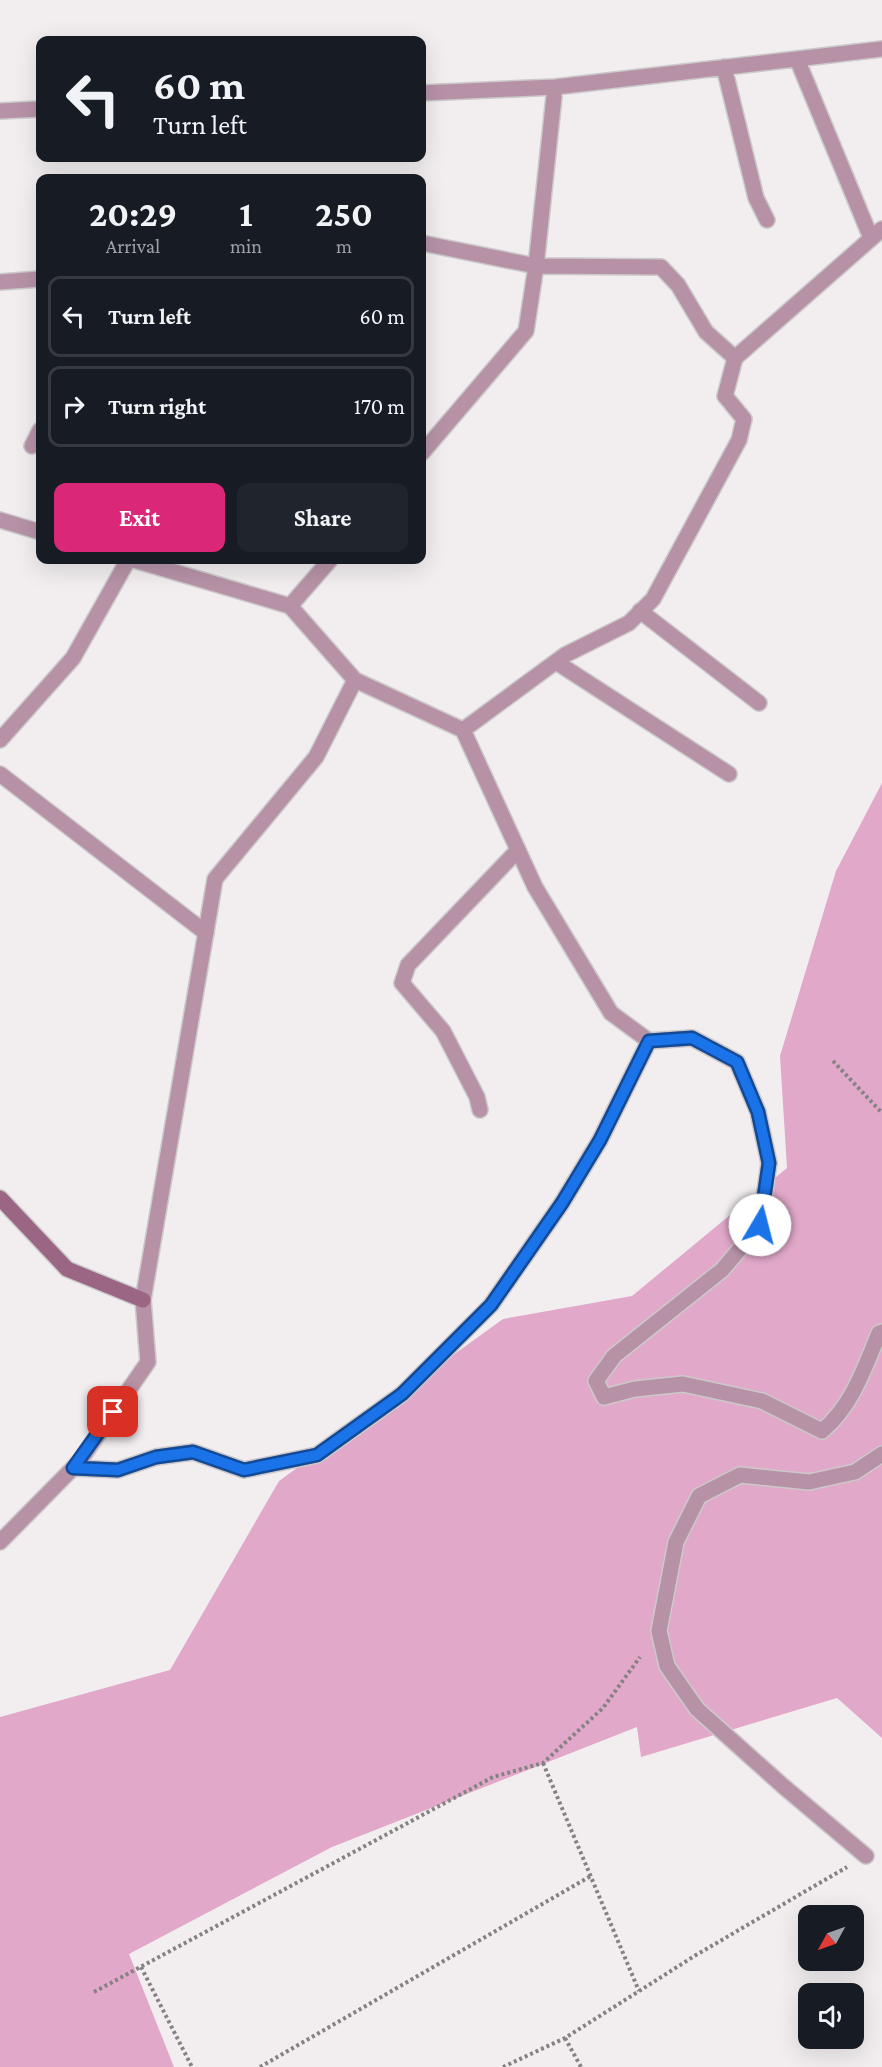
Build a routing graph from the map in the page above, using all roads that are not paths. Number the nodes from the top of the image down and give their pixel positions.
1 (882, 49) edge
2 (797, 59) junction
3 (723, 67) junction
4 (555, 87) junction
5 (426, 93) edge
6 (36, 109) edge
7 (0, 111) edge
8 (767, 220) dead end
9 (877, 234) edge
10 (426, 244) edge
11 (536, 266) junction
12 (36, 279) edge
13 (0, 282) edge
14 (735, 358) junction
15 (36, 438) edge
16 (32, 446) dead end
17 (426, 448) edge
18 (0, 520) edge
19 (36, 531) edge
20 (126, 564) edge
21 (148, 564) edge
22 (327, 564) edge
23 (290, 606) junction
24 (640, 611) junction
25 (556, 662) junction
26 (355, 680) junction
27 (759, 703) dead end
28 (463, 730) junction
29 (0, 740) edge
30 (0, 774) edge
31 (729, 774) dead end
32 (518, 850) junction
33 (206, 933) junction
34 (649, 1041) junction
35 (480, 1110) dead end
36 (0, 1198) edge
37 (143, 1300) junction
38 (882, 1332) edge
39 (882, 1454) edge
40 (73, 1468) junction
41 (0, 1542) edge
42 (866, 1856) road end

1 - 2 street
2 - 3 street
2 - 9 street
3 - 4 street
3 - 8 street
4 - 5 street
4 - 11 street
6 - 7 street
9 - 14 street
10 - 11 street
11 - 14 street
11 - 17 street
12 - 13 street
14 - 24 street
15 - 16 street
18 - 19 street
20 - 29 street
21 - 23 street
22 - 23 street
23 - 26 street
24 - 25 street
24 - 27 street
25 - 28 street
25 - 31 street
26 - 28 street
26 - 33 street
28 - 32 street
30 - 33 street
32 - 34 street
32 - 35 street
33 - 37 street
34 - 38 street
34 - 40 street
36 - 37 street
37 - 40 street
39 - 42 street
40 - 41 street

